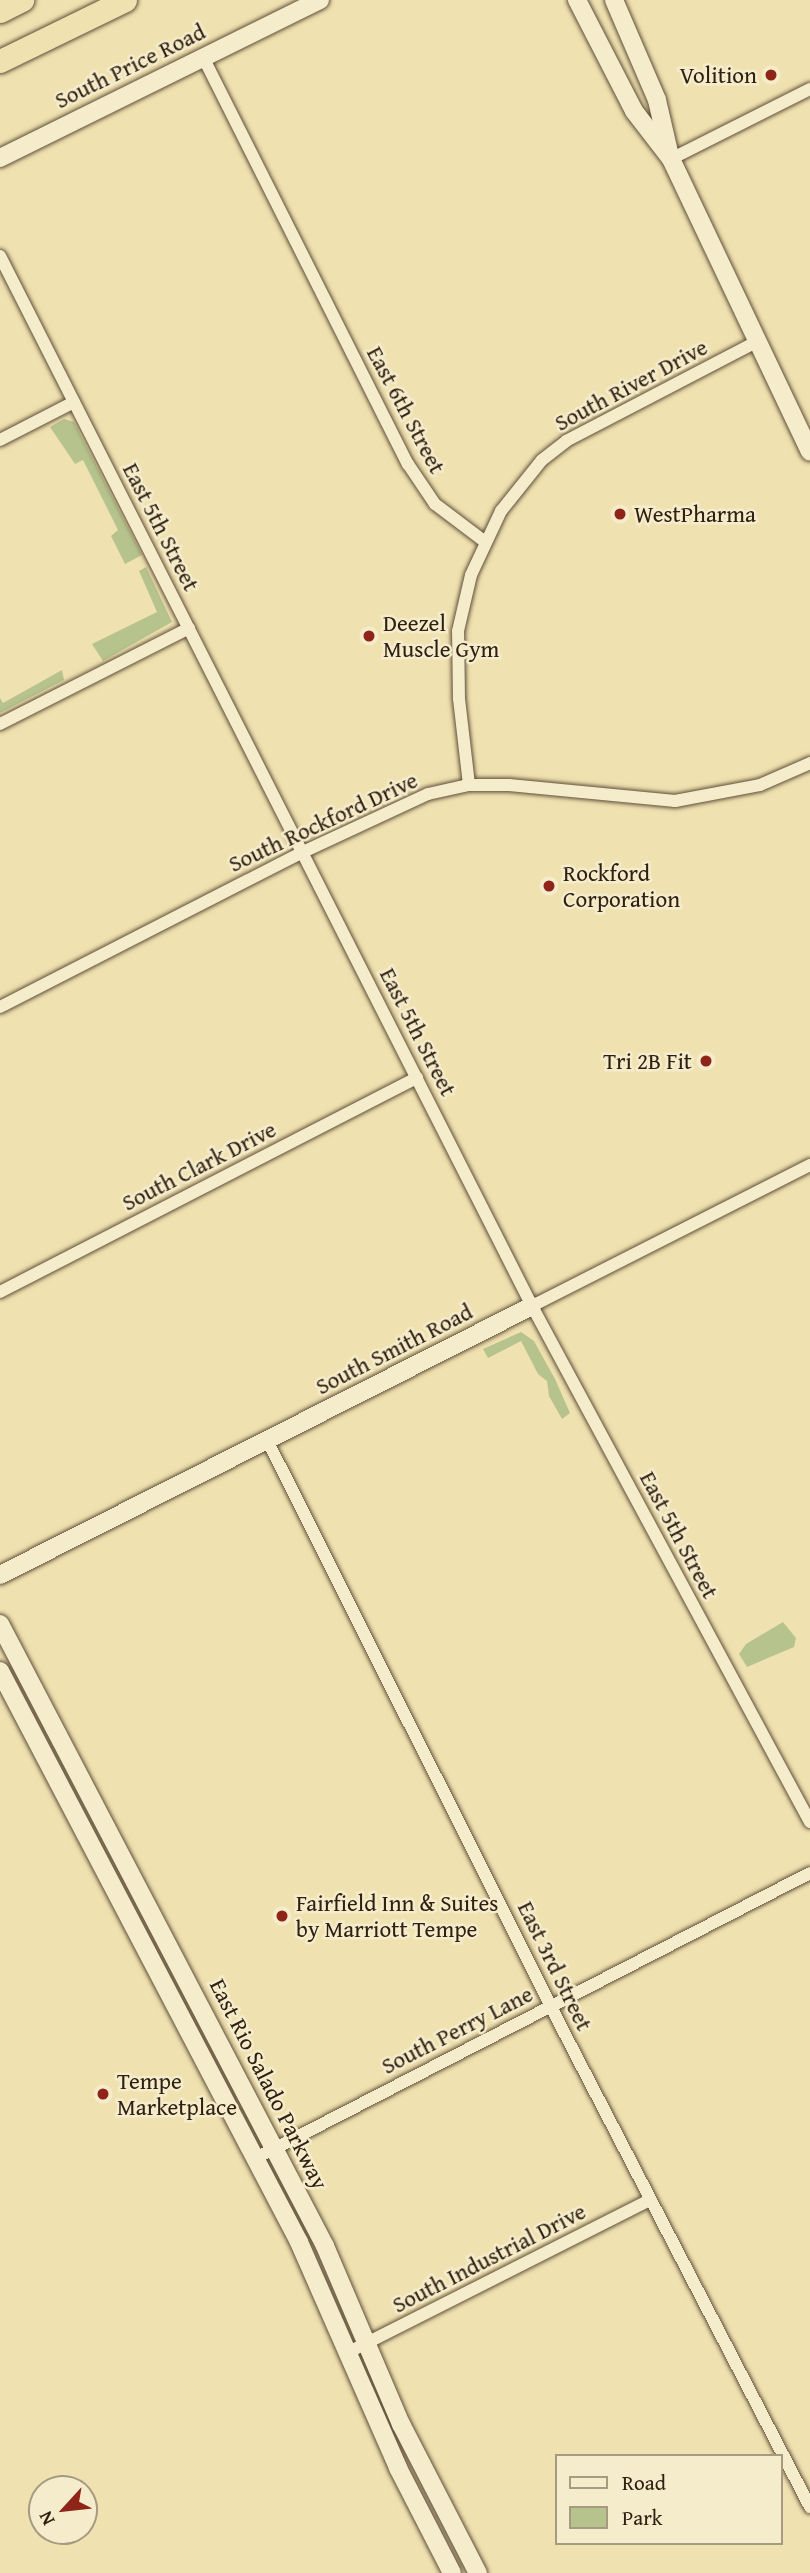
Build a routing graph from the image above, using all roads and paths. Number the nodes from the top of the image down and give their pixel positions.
1 (22, 0) edge
2 (125, 0) edge
3 (320, 0) edge
4 (577, 0) edge
5 (614, 0) edge
6 (0, 10) edge
7 (589, 23) junction
8 (203, 57) junction
9 (0, 61) edge
10 (810, 89) edge
11 (657, 100) junction
12 (0, 158) edge
13 (671, 159) junction
14 (0, 256) edge
15 (756, 342) junction
16 (74, 402) junction
17 (0, 440) edge
18 (810, 452) edge
19 (484, 541) junction
20 (189, 628) junction
21 (0, 724) edge
22 (810, 763) edge
23 (469, 785) junction
24 (303, 852) junction
25 (0, 1007) edge
26 (417, 1077) junction
27 (810, 1165) edge
28 (0, 1292) edge
29 (532, 1306) junction
30 (267, 1440) junction
31 (0, 1575) edge
32 (0, 1625) edge
33 (0, 1671) edge
34 (810, 1822) edge
35 (810, 1873) edge
36 (551, 2005) junction
37 (274, 2148) junction
38 (256, 2158) junction
39 (650, 2200) junction
40 (368, 2342) junction
41 (347, 2353) junction
42 (810, 2507) edge
43 (452, 2573) edge
44 (478, 2573) edge

1 - 6 highway
2 - 9 highway
3 - 8 main road, South Price Road
4 - 7 main road
5 - 11 main road
7 - 11 main road
7 - 13 main road
8 - 12 main road, South Price Road
8 - 19 street, East 6th Street
10 - 13 street
11 - 13 main road
13 - 15 main road
14 - 16 street, East 5th Street
15 - 18 main road
15 - 19 street, South River Drive
16 - 17 street
16 - 20 street, East 5th Street
19 - 23 street
20 - 21 street
20 - 24 street, East 5th Street
22 - 23 street, South Rockford Drive
23 - 24 street, South Rockford Drive
24 - 25 street, South Rockford Drive
24 - 26 street, East 5th Street
26 - 28 street, South Clark Drive
26 - 29 street, East 5th Street
27 - 29 street, South Smith Road
29 - 30 main road, South Smith Road
29 - 34 street, East 5th Street
30 - 31 main road, South Smith Road
30 - 36 street, East 3rd Street
32 - 37 main road, East Rio Salado Parkway
33 - 38 main road, East Rio Salado Parkway
35 - 36 street, South Perry Lane
36 - 37 street, South Perry Lane
36 - 39 street, East 3rd Street
37 - 38 street, South Perry Lane
37 - 40 main road, East Rio Salado Parkway
38 - 41 main road, East Rio Salado Parkway
39 - 40 street, South Industrial Drive
39 - 42 street, East 3rd Street
40 - 41 street, South Industrial Drive
40 - 44 main road, East Rio Salado Parkway
41 - 43 main road, East Rio Salado Parkway

